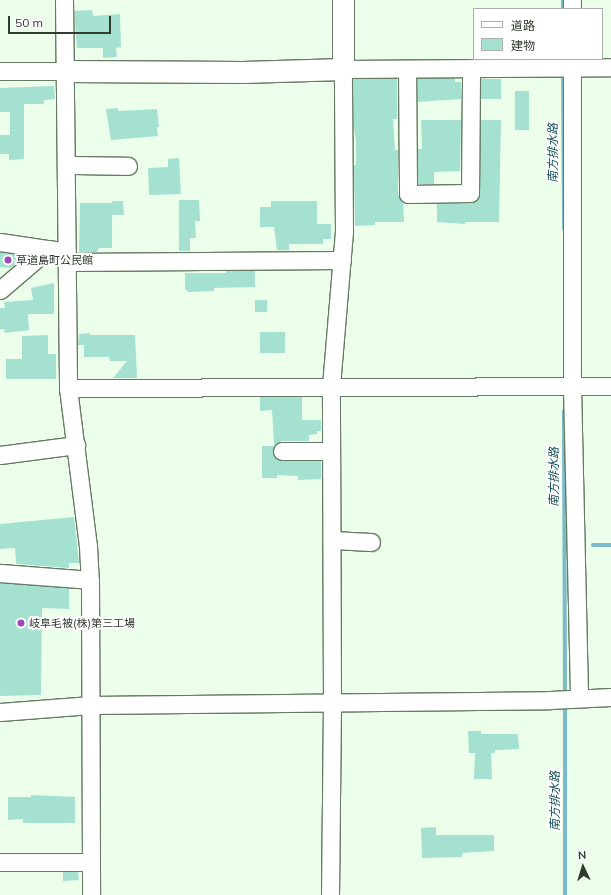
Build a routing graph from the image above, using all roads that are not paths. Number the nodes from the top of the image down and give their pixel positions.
1 (64, 0) edge
2 (343, 0) edge
3 (568, 65) edge
4 (611, 67) edge
5 (471, 68) junction
6 (343, 69) junction
7 (407, 69) junction
8 (0, 71) edge
9 (65, 71) junction
10 (66, 165) junction
11 (128, 166) dead end
12 (0, 242) edge
13 (48, 249) junction
14 (67, 257) junction
15 (342, 260) junction
16 (0, 290) edge
17 (331, 386) junction
18 (566, 386) junction
19 (611, 386) edge
20 (68, 388) junction
21 (76, 445) junction
22 (282, 451) dead end
23 (331, 451) junction
24 (0, 455) edge
25 (332, 540) junction
26 (371, 542) dead end
27 (0, 573) edge
28 (90, 580) junction
29 (611, 697) edge
30 (576, 698) junction
31 (332, 701) junction
32 (91, 705) junction
33 (0, 712) edge
34 (0, 862) edge
35 (90, 862) junction
36 (91, 895) edge
37 (330, 895) edge

1 - 9 street
2 - 6 street
3 - 4 street
3 - 5 street
3 - 18 street
5 - 7 street
5 - 7 street
6 - 7 street
6 - 9 street
6 - 15 street
8 - 9 street
9 - 10 street
10 - 11 street
10 - 14 street
12 - 13 street
13 - 14 street
13 - 16 street
14 - 15 street
14 - 20 street
15 - 17 street
17 - 18 street
17 - 20 street
17 - 23 street
18 - 19 street
18 - 30 street
20 - 21 street
21 - 24 street
21 - 28 street
22 - 23 street
23 - 25 street
25 - 26 street
25 - 31 street
27 - 28 street
28 - 32 street
29 - 30 street
30 - 31 street
31 - 32 street
31 - 37 street
32 - 33 street
32 - 35 street
34 - 35 street
35 - 36 street

